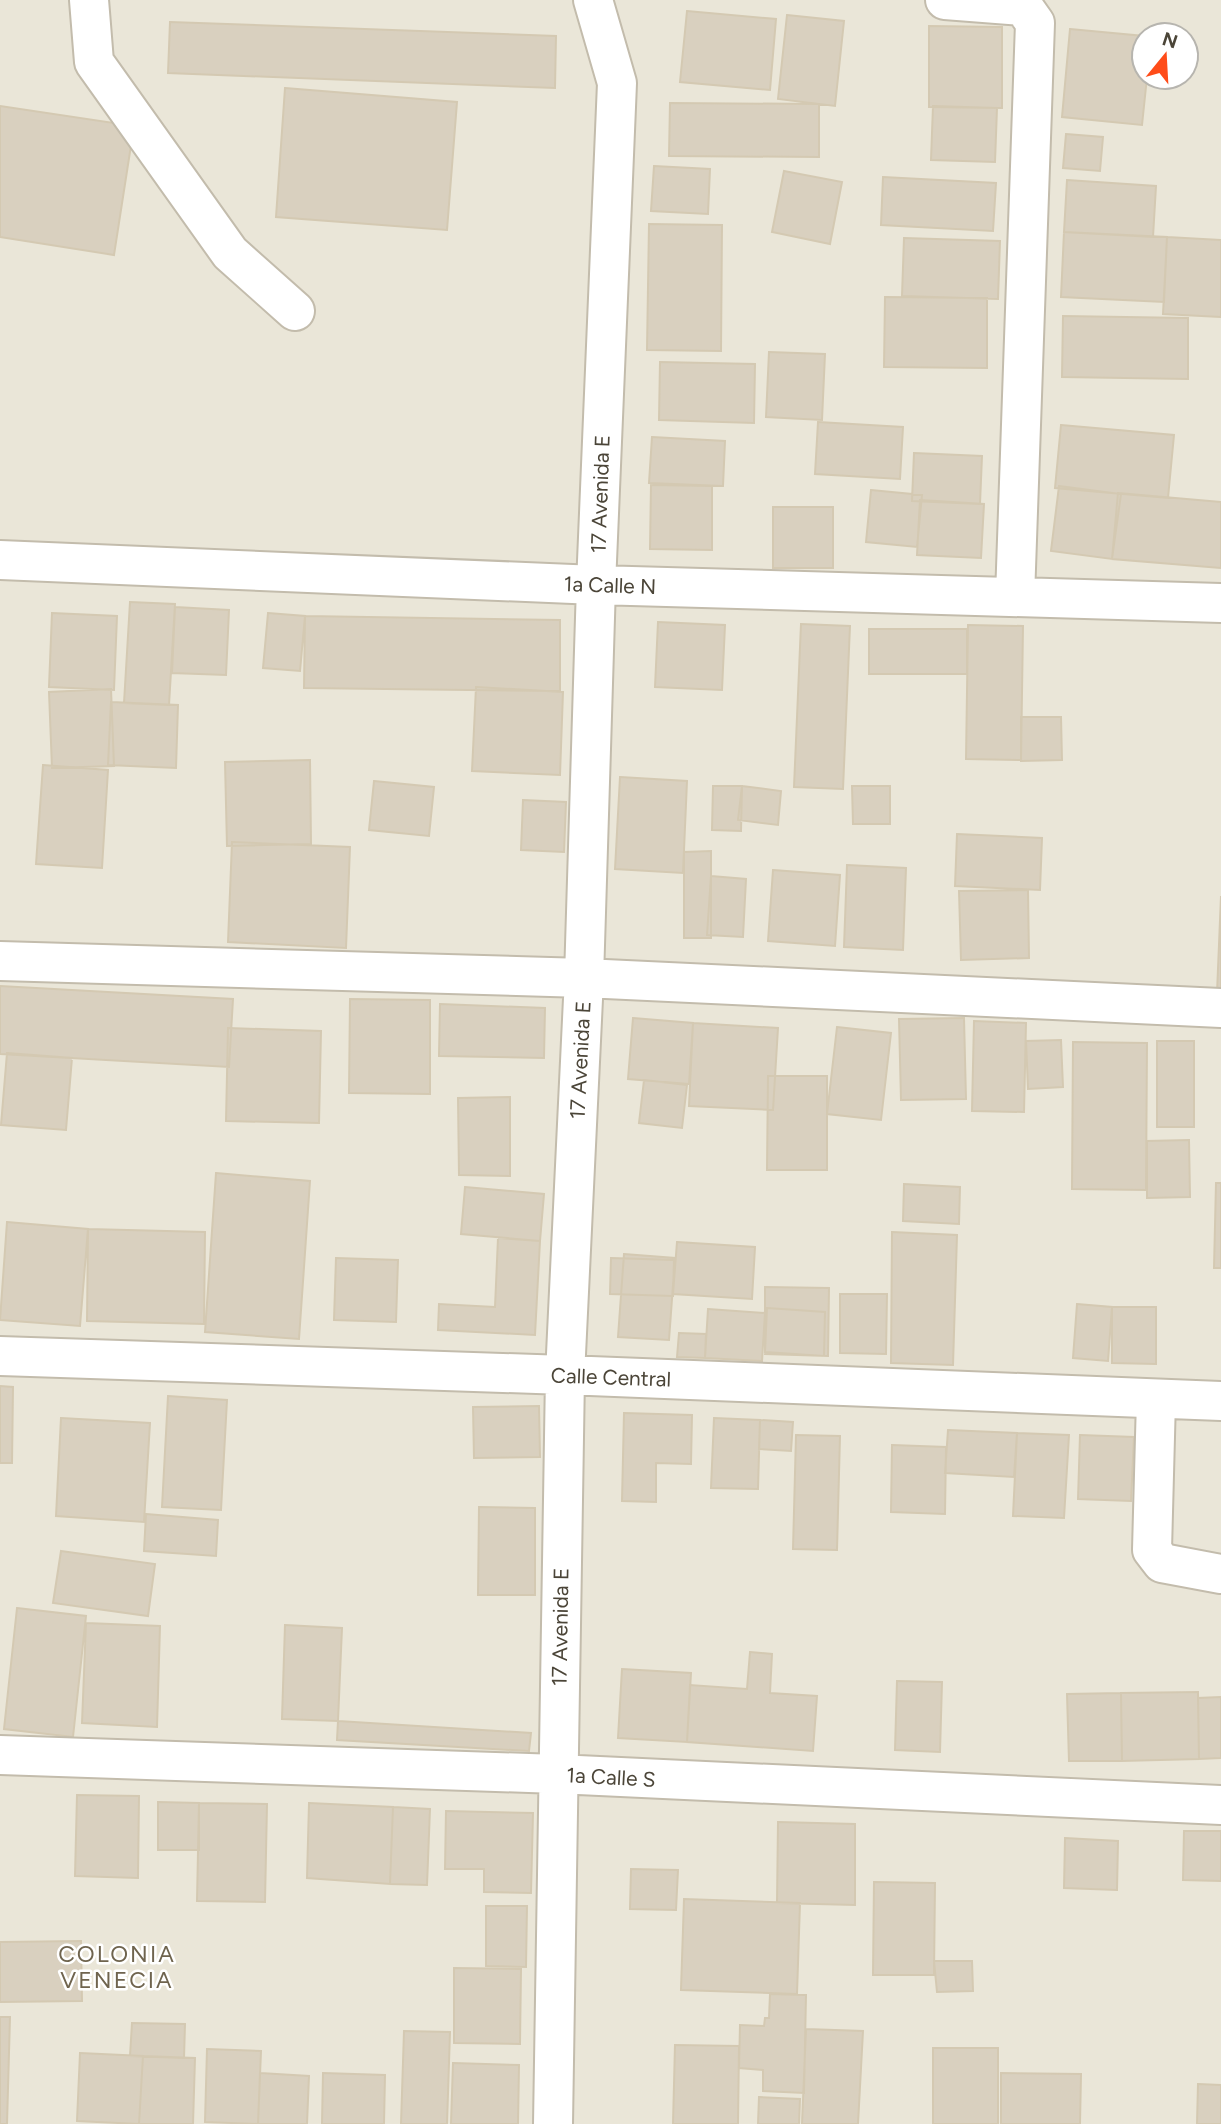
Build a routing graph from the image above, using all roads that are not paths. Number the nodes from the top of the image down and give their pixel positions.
1 (89, 0) edge
2 (593, 0) edge
3 (945, 0) edge
4 (295, 311) dead end
5 (0, 560) edge
6 (596, 585) junction
7 (1015, 597) junction
8 (1221, 603) edge
9 (0, 961) edge
10 (584, 978) junction
11 (1221, 1009) edge
12 (0, 1356) edge
13 (565, 1375) junction
14 (1156, 1399) junction
15 (1221, 1401) edge
16 (1221, 1574) edge
17 (0, 1755) edge
18 (557, 1774) junction
19 (1221, 1805) edge
20 (553, 2124) edge

1 - 4 street
2 - 6 street, 17 Avenida E
3 - 7 street
5 - 6 street, 1a Calle N
6 - 7 street, 1a Calle N
6 - 10 street, 17 Avenida E
7 - 8 street, 1a Calle N
9 - 10 street
10 - 11 street
10 - 13 street, 17 Avenida E
12 - 13 street, Calle Central
13 - 14 street, Calle Central
13 - 18 street, 17 Avenida E
14 - 15 street, Calle Central
14 - 16 street
17 - 18 street, 1a Calle S
18 - 19 street, 1a Calle S
18 - 20 street, 17 Avenida E

